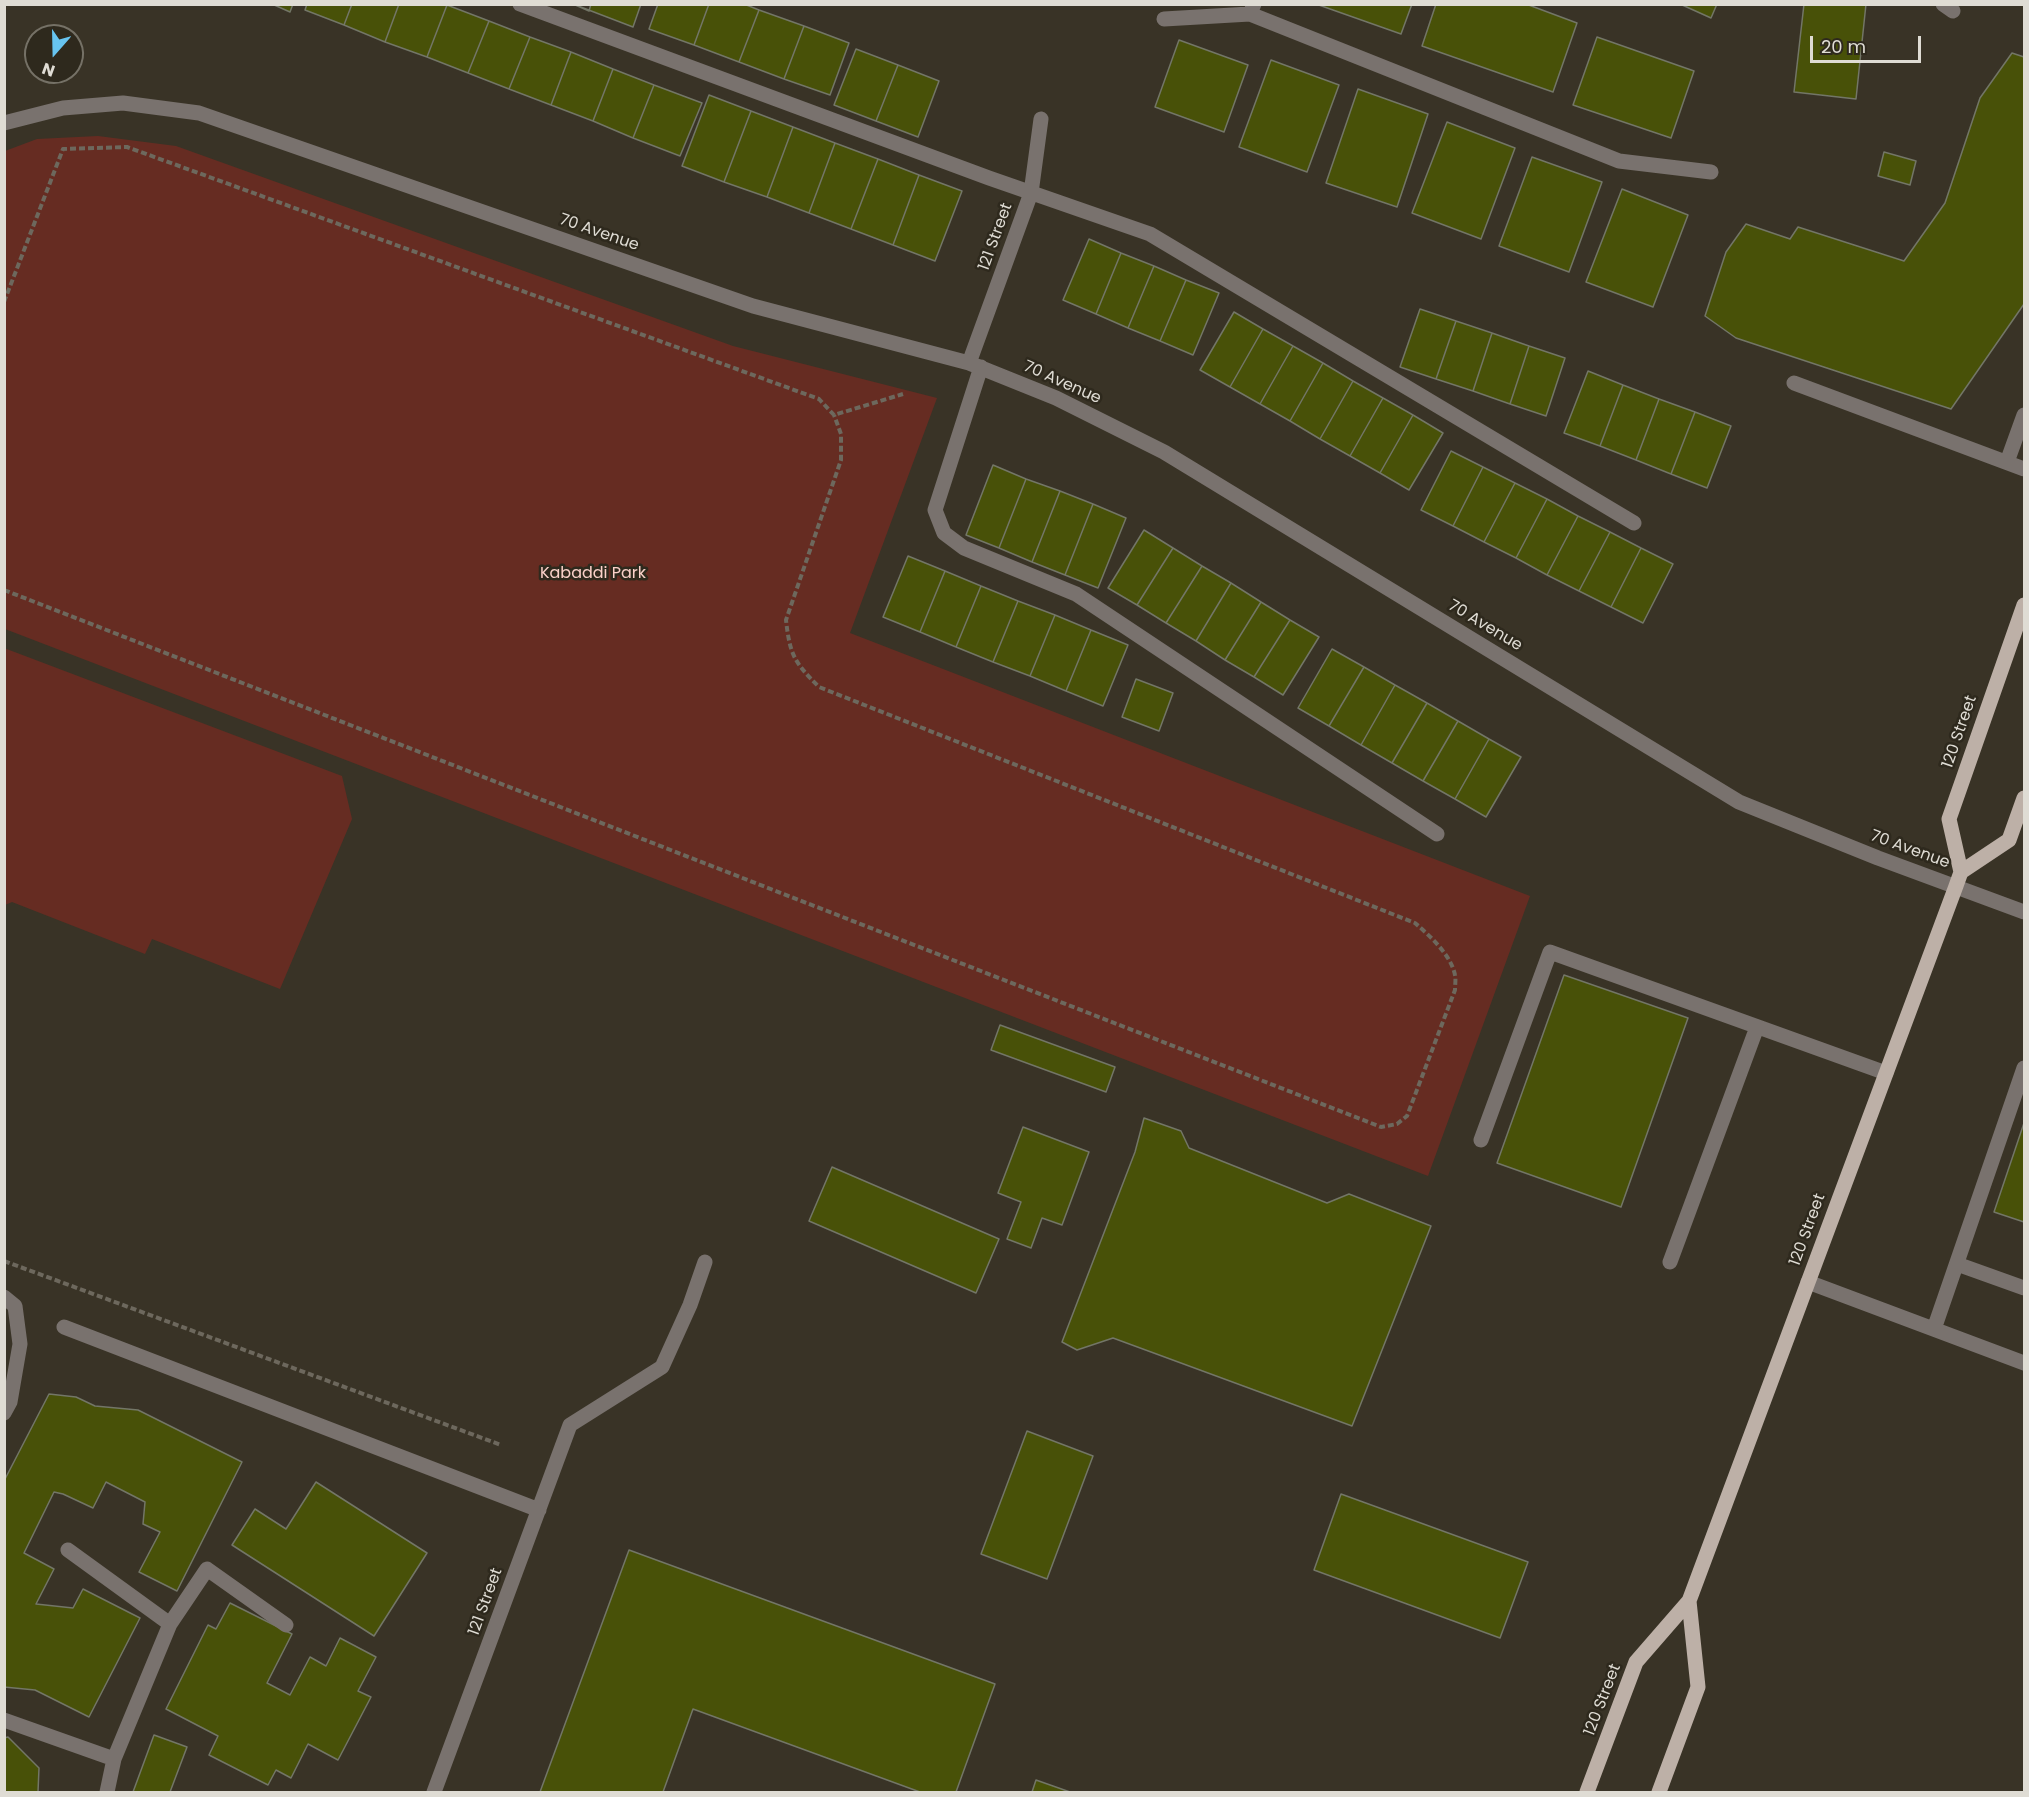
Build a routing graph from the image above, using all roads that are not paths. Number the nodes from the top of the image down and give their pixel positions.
1 (520, 4) edge
2 (1252, 9) edge
3 (1164, 19) dead end
4 (1041, 119) dead end
5 (4, 123) edge
6 (1711, 172) dead end
7 (1030, 193) junction
8 (975, 365) junction
9 (1794, 383) dead end
10 (2025, 414) edge
11 (2007, 462) junction
12 (2025, 469) edge
13 (1634, 523) dead end
14 (2025, 605) edge
15 (2025, 798) edge
16 (1437, 834) dead end
17 (1958, 879) junction
18 (2025, 912) edge
19 (1756, 1027) junction
20 (2025, 1068) edge
21 (1886, 1073) junction
22 (1481, 1140) dead end
23 (705, 1262) dead end
24 (1670, 1262) dead end
25 (1957, 1264) junction
26 (1808, 1282) junction
27 (2025, 1288) edge
28 (4, 1298) edge
29 (64, 1327) dead end
30 (1934, 1329) junction
31 (2025, 1363) edge
32 (4, 1413) edge
33 (539, 1510) junction
34 (68, 1550) dead end
35 (1689, 1601) junction
36 (170, 1624) junction
37 (286, 1625) dead end
38 (4, 1720) edge
39 (114, 1760) junction
40 (107, 1792) edge
41 (434, 1792) edge
42 (1587, 1792) edge
43 (1659, 1792) edge

1 - 7 street
2 - 3 street
2 - 6 street
4 - 7 street, 121 Street
5 - 8 street, 70 Avenue
7 - 8 street, 121 Street
7 - 13 street
8 - 16 street, 121 Street
8 - 17 street, 70 Avenue
9 - 11 street
10 - 11 street
11 - 12 street
14 - 17 main road, 120 Street
15 - 17 main road
17 - 18 street, 70 Avenue
17 - 21 main road, 120 Street
19 - 21 street
19 - 22 street
19 - 24 street
20 - 25 street
21 - 26 main road, 120 Street
23 - 33 street, 121 Street
25 - 27 street
25 - 30 street
26 - 30 street
26 - 35 main road, 120 Street
28 - 32 street
29 - 33 street
30 - 31 street
33 - 41 street, 121 Street
34 - 36 street
35 - 42 main road, 120 Street
35 - 43 main road, 120 Street
36 - 37 street
36 - 39 street
38 - 39 street
39 - 40 street

